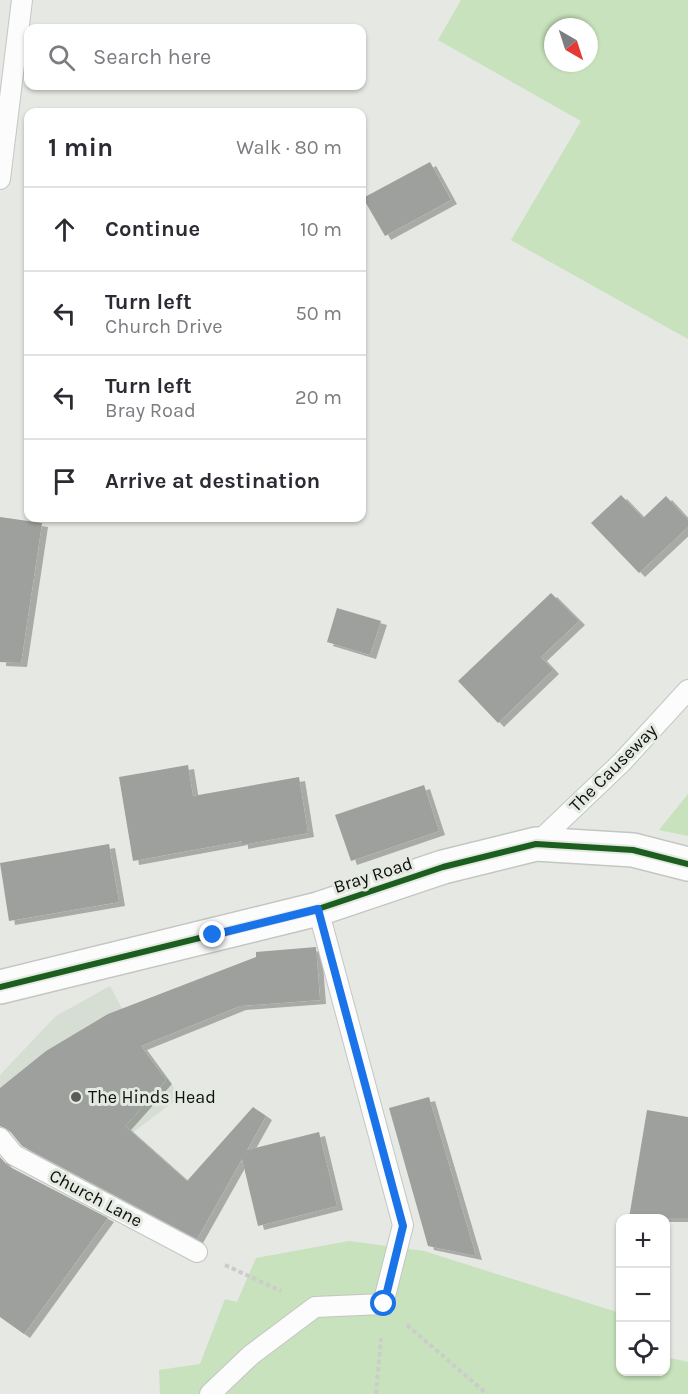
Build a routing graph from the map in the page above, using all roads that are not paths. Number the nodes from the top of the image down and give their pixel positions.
1 (22, 0) edge
2 (0, 179) edge
3 (688, 690) edge
4 (536, 844) junction
5 (688, 864) edge
6 (318, 909) junction
7 (0, 987) edge
8 (0, 1138) edge
9 (197, 1252) road end
10 (210, 1394) edge

1 - 2 lane
3 - 4 lane, The Causeway
4 - 5 main road, Bray Road
4 - 6 main road, Bray Road
6 - 7 main road, Bray Road
6 - 10 lane
8 - 9 lane, Church Lane

